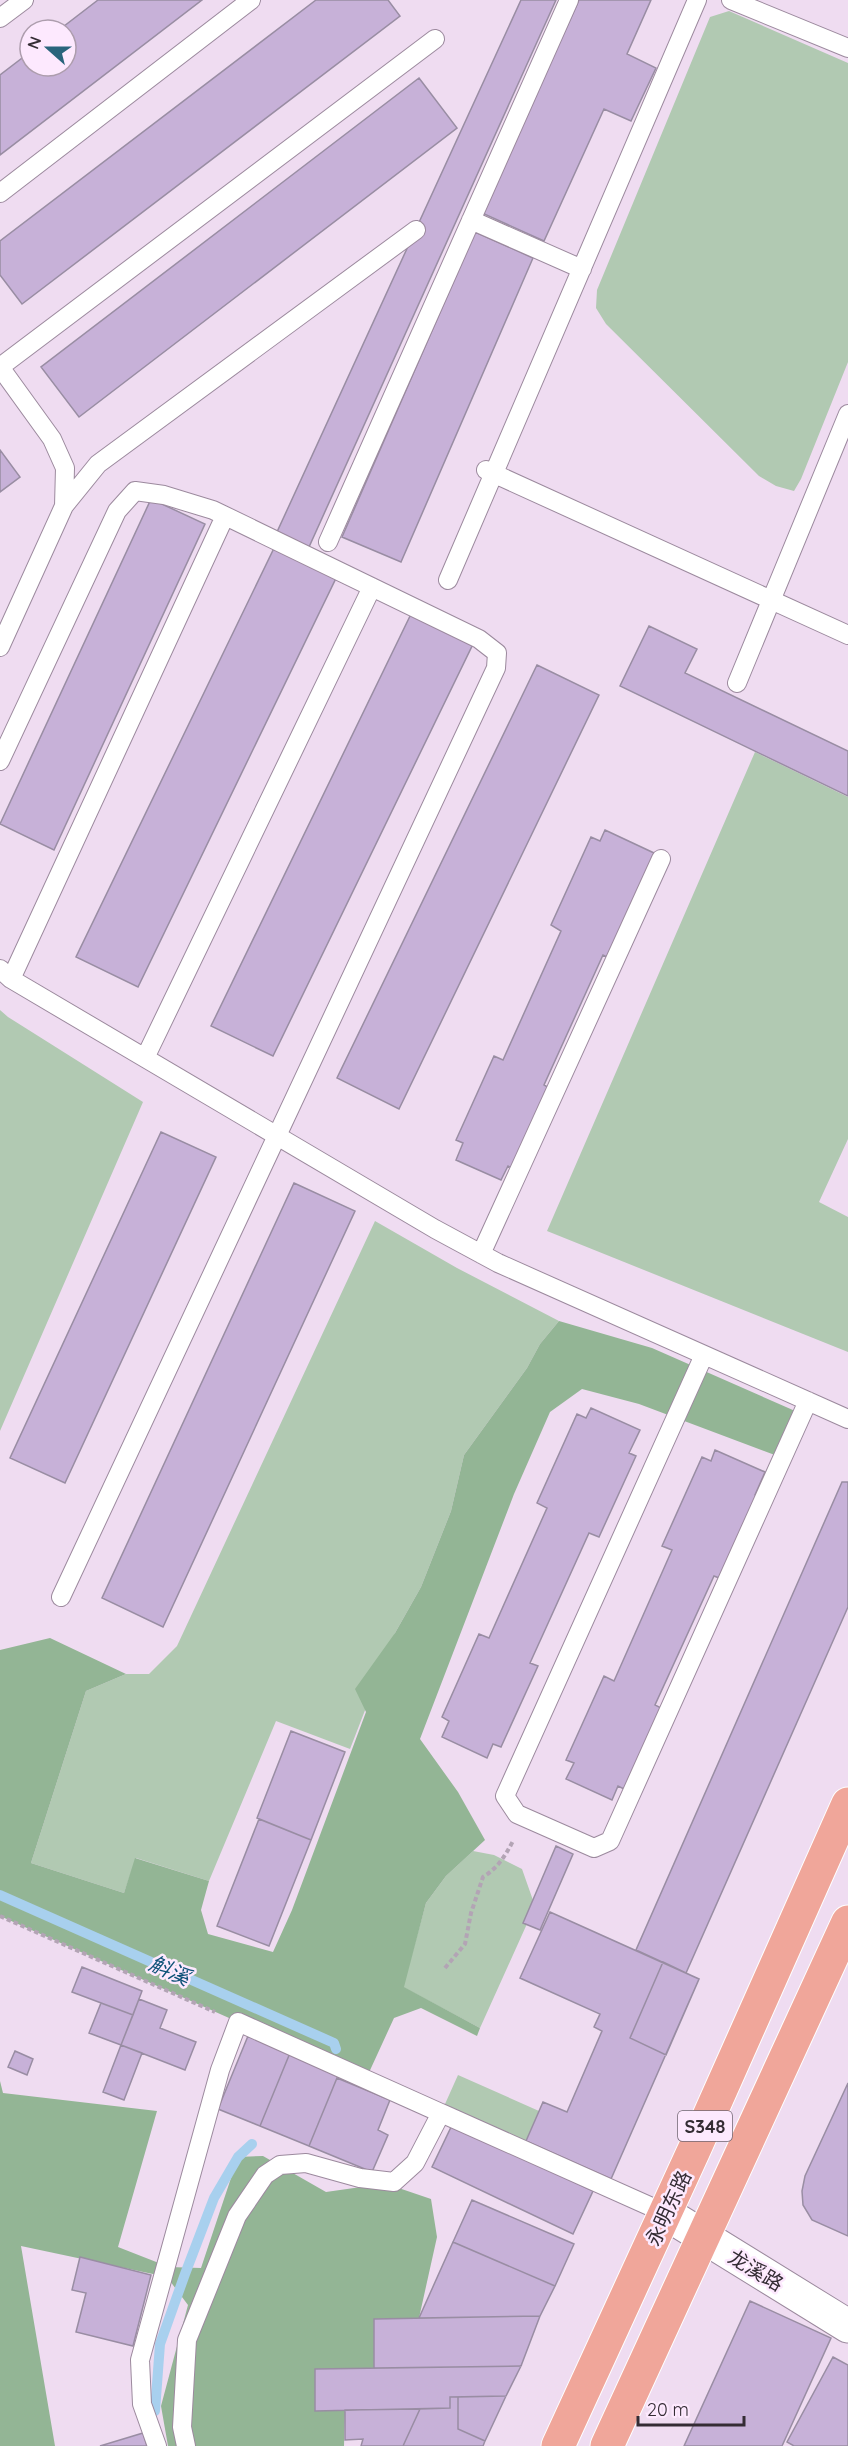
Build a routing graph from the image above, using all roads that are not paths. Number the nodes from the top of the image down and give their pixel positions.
1 (24, 0) edge
2 (251, 0) edge
3 (569, 0) edge
4 (698, 0) edge
5 (732, 0) edge
6 (0, 18) edge
7 (435, 39) dead end
8 (848, 48) edge
9 (0, 194) edge
10 (471, 220) junction
11 (416, 230) dead end
12 (582, 269) junction
13 (0, 367) edge
14 (848, 414) edge
15 (490, 472) junction
16 (64, 506) junction
17 (225, 516) junction
18 (328, 542) dead end
19 (448, 580) dead end
20 (372, 587) junction
21 (771, 600) junction
22 (848, 635) edge
23 (0, 647) edge
24 (737, 683) dead end
25 (0, 761) edge
26 (661, 859) dead end
27 (6, 974) edge
28 (146, 1058) junction
29 (277, 1136) junction
30 (481, 1254) junction
31 (704, 1355) junction
32 (808, 1401) junction
33 (848, 1419) edge
34 (61, 1597) dead end
35 (848, 1804) edge
36 (848, 1922) edge
37 (441, 2113) junction
38 (665, 2213) junction
39 (702, 2237) junction
40 (848, 2326) edge
41 (157, 2446) edge
42 (186, 2446) edge
43 (558, 2446) edge
44 (607, 2446) edge

1 - 6 lane
2 - 9 lane
3 - 10 lane
4 - 12 lane
5 - 8 lane
7 - 13 lane
10 - 12 lane
10 - 18 lane
11 - 16 lane
12 - 15 lane
13 - 16 lane
14 - 21 lane
15 - 19 lane
15 - 21 lane
16 - 23 lane
17 - 20 lane
17 - 25 lane
17 - 27 lane
20 - 28 lane
20 - 29 lane
21 - 22 lane
21 - 24 lane
26 - 30 lane
27 - 28 lane
28 - 29 lane
29 - 30 lane
29 - 34 lane
30 - 31 lane
31 - 32 lane
31 - 32 lane
32 - 33 lane
35 - 38 main road, 永明东路 / S348
36 - 39 main road, S348
37 - 38 lane
37 - 41 lane
37 - 42 lane
38 - 39 street, 龙溪路
38 - 43 main road, 永明东路 / S348
39 - 40 street, 龙溪路
39 - 44 main road, S348

